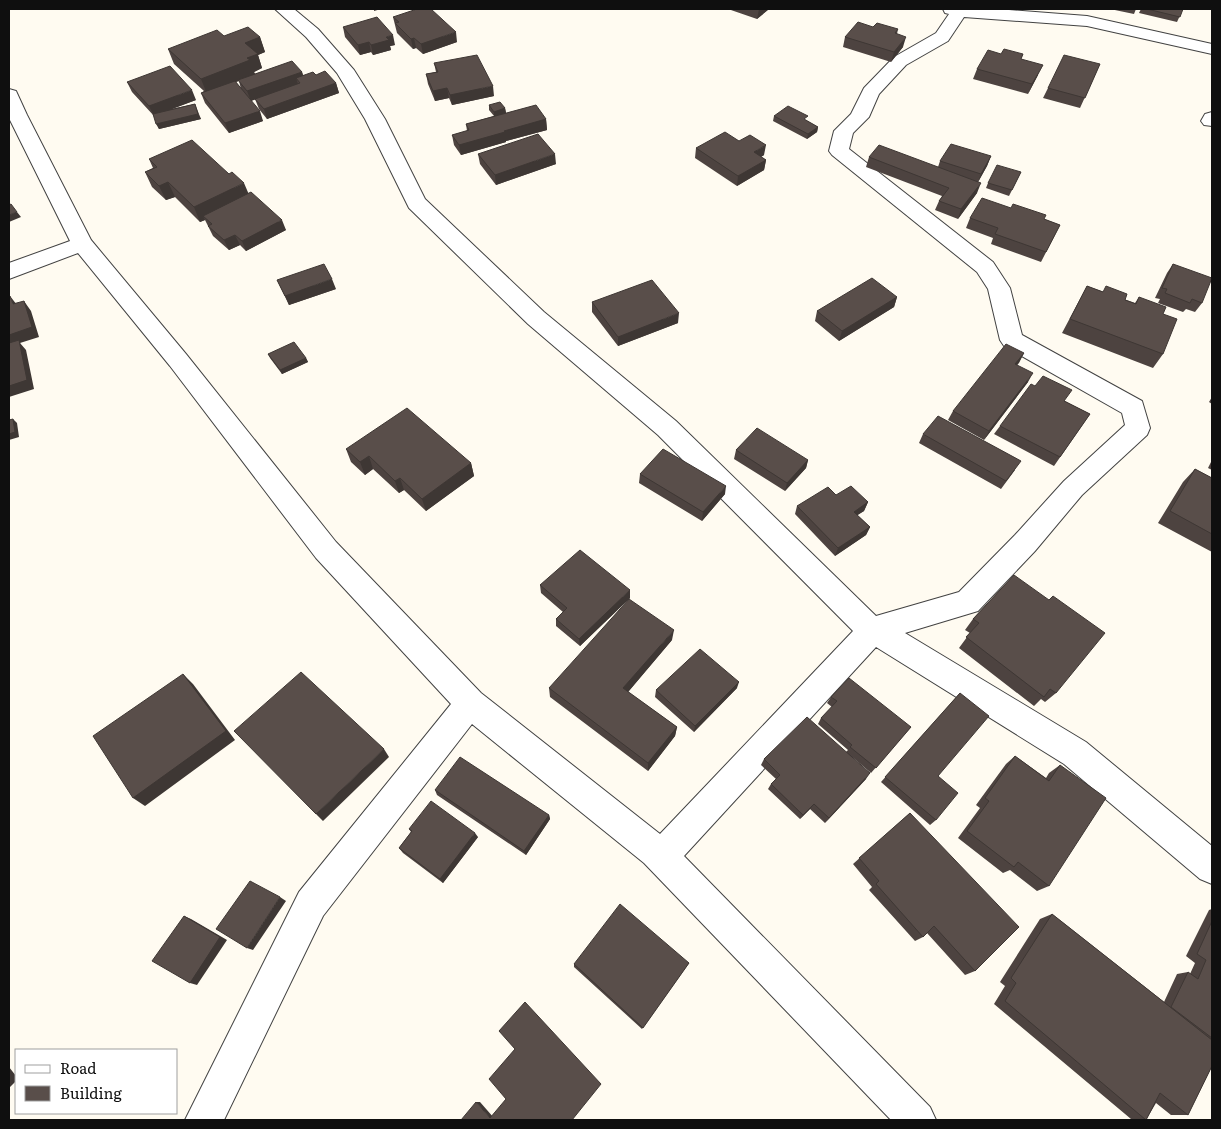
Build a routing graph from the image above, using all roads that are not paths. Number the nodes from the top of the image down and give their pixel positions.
1 (284, 9) edge
2 (955, 10) edge
3 (1212, 49) edge
4 (9, 94) edge
5 (82, 244) junction
6 (9, 271) edge
7 (874, 629) junction
8 (470, 703) junction
9 (661, 857) junction
10 (1212, 867) edge
11 (204, 1120) edge
12 (917, 1120) edge

1 - 7 street
2 - 3 street
2 - 7 street
4 - 5 street
5 - 6 street
5 - 8 street
7 - 9 street
7 - 10 street
8 - 9 street
8 - 11 street
9 - 12 street

